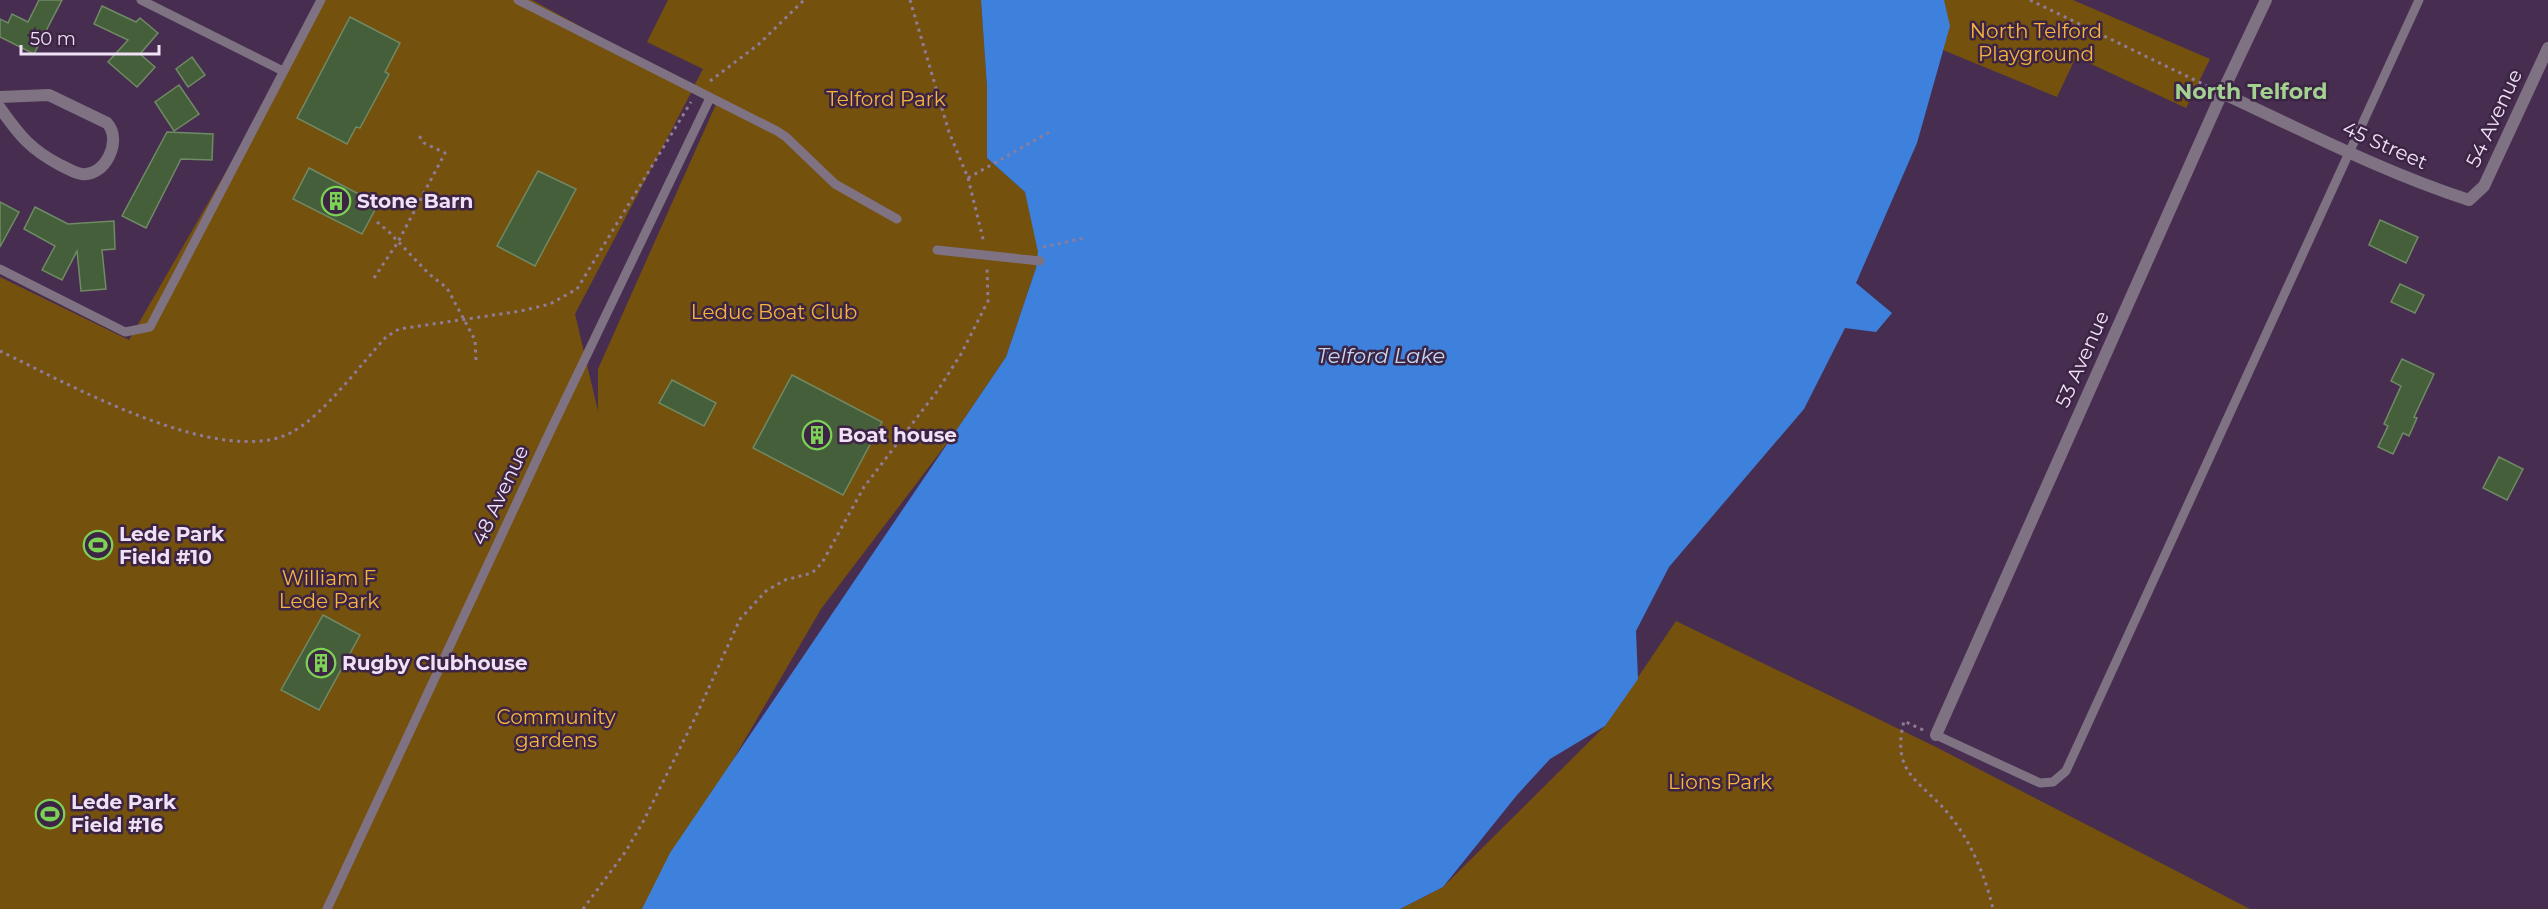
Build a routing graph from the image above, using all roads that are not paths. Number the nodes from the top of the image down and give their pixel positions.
1 (141, 0) edge
2 (321, 0) edge
3 (518, 0) edge
4 (2266, 0) edge
5 (2419, 0) edge
6 (2548, 48) edge
7 (283, 71) junction
8 (2222, 93) junction
9 (0, 97) edge
10 (710, 98) junction
11 (0, 108) edge
12 (2350, 152) junction
13 (2469, 200) joint
14 (897, 219) dead end
15 (937, 250) dead end
16 (1040, 261) dead end
17 (0, 268) edge
18 (1936, 735) joint
19 (327, 909) edge

1 - 7 lane
2 - 7 lane
3 - 10 lane
4 - 8 street, 53 Avenue
5 - 12 lane
6 - 13 street, 54 Avenue
7 - 17 lane
8 - 12 street, 45 Street
8 - 18 street, 53 Avenue
9 - 11 street
10 - 14 lane
10 - 19 lane, 48 Avenue
12 - 13 street, 45 Street
12 - 18 lane
15 - 16 lane

